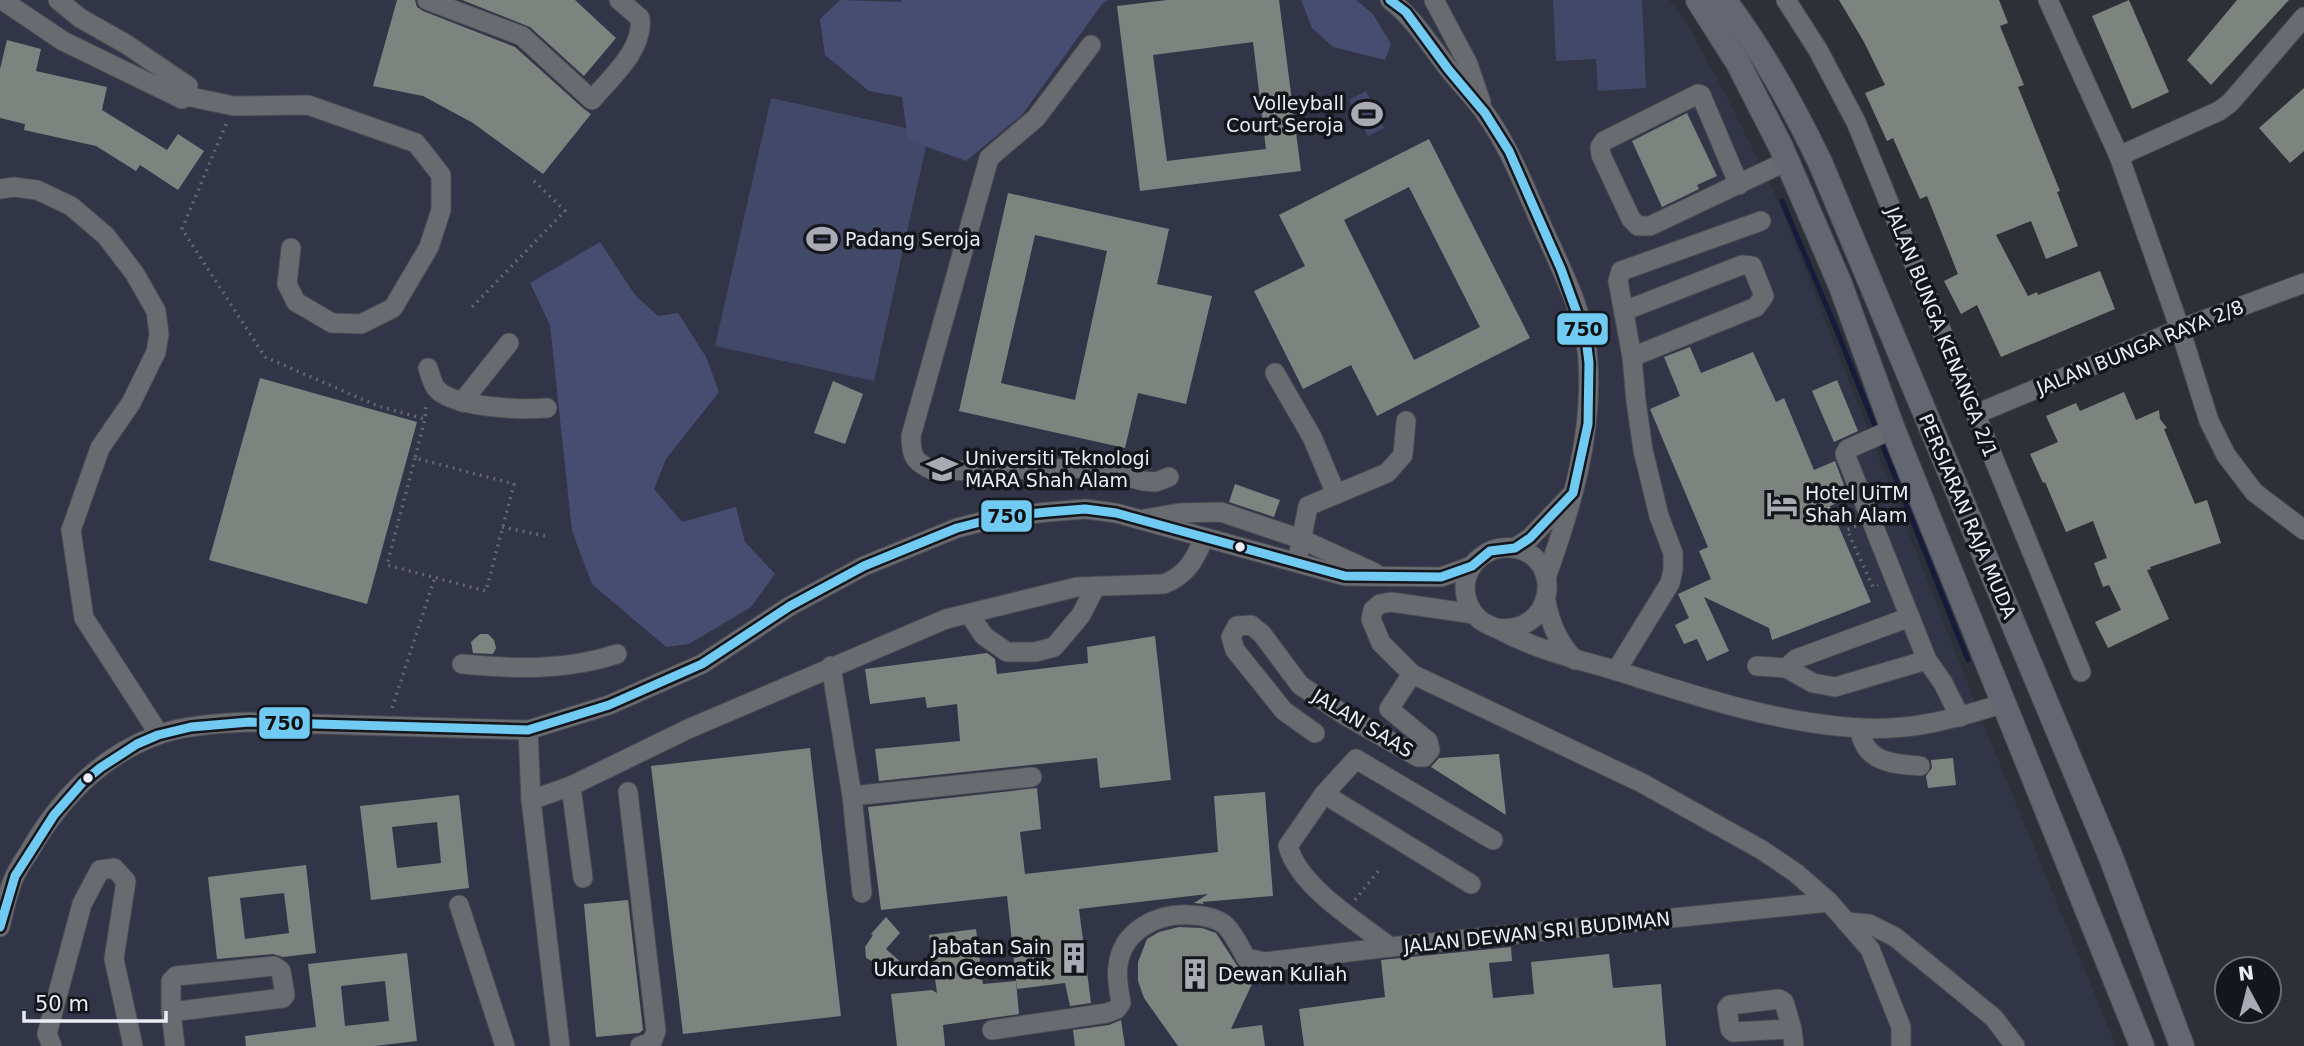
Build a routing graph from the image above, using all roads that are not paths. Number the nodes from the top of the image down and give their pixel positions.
1 (58, 0) edge
2 (427, 0) edge
3 (619, 0) edge
4 (1390, 0) edge
5 (1434, 0) edge
6 (1698, 0) edge
7 (1724, 0) edge
8 (1786, 0) edge
9 (2051, 1) edge
10 (3, 2) edge
11 (2304, 17) edge
12 (1091, 45) dead end
13 (186, 96) junction
14 (1485, 113) junction
15 (2119, 156) junction
16 (1787, 161) junction
17 (1739, 185) junction
18 (0, 189) edge
19 (1760, 220) dead end
20 (291, 248) dead end
21 (2304, 283) edge
22 (1624, 311) junction
23 (2180, 329) junction
24 (509, 343) dead end
25 (1632, 358) junction
26 (428, 368) road end
27 (1275, 373) dead end
28 (462, 402) junction
29 (547, 408) dead end
30 (1976, 414) junction
31 (1406, 421) dead end
32 (1881, 434) junction
33 (1169, 477) dead end
34 (1573, 493) junction
35 (1336, 494) junction
36 (1140, 520) junction
37 (2304, 530) edge
38 (1204, 538) junction
39 (1301, 539) junction
40 (1514, 548) junction
41 (1296, 563) junction
42 (1472, 566) junction
43 (1381, 576) junction
44 (1546, 578) junction
45 (1096, 586) junction
46 (1546, 601) junction
47 (968, 614) junction
48 (1474, 614) junction
49 (1910, 617) junction
50 (1495, 628) junction
51 (617, 654) dead end
52 (1927, 660) junction
53 (1575, 661) junction
54 (462, 664) dead end
55 (831, 666) junction
56 (1758, 666) dead end
57 (1786, 668) junction
58 (1616, 671) junction
59 (2081, 672) dead end
60 (1412, 674) junction
61 (2005, 703) junction
62 (1960, 717) junction
63 (1860, 728) junction
64 (528, 730) junction
65 (1315, 733) dead end
66 (159, 734) junction
67 (1920, 766) dead end
68 (1032, 777) dead end
69 (571, 786) junction
70 (628, 792) dead end
71 (1324, 794) junction
72 (852, 796) junction
73 (531, 800) junction
74 (1493, 840) dead end
75 (2110, 855) junction
76 (2073, 871) junction
77 (583, 878) dead end
78 (5, 884) edge
79 (1471, 884) dead end
80 (862, 893) dead end
81 (1829, 902) junction
82 (459, 905) dead end
83 (1846, 922) junction
84 (0, 927) edge
85 (1390, 947) junction
86 (1909, 948) junction
87 (1870, 949) junction
88 (172, 1012) junction
89 (992, 1030) dead end
90 (52, 1046) edge
91 (133, 1046) edge
92 (175, 1046) edge
93 (505, 1046) edge
94 (560, 1046) edge
95 (640, 1046) edge
96 (1901, 1046) edge
97 (2015, 1046) edge
98 (2142, 1046) edge
99 (2182, 1046) edge

1 - 13 street
2 - 3 street
4 - 14 street
5 - 14 street
6 - 16 main road, PERSIARAN RAJA MUDA
7 - 75 main road, PERSIARAN RAJA MUDA
8 - 30 street, JALAN BUNGA KENANGA 2/1
9 - 15 street
10 - 13 street
11 - 15 street
12 - 33 street
13 - 20 street
14 - 34 street
15 - 23 street
16 - 17 street
16 - 32 main road, PERSIARAN RAJA MUDA
17 - 17 street
18 - 66 street
19 - 22 street
21 - 23 street, JALAN BUNGA RAYA 2/8
22 - 25 street
22 - 25 street
23 - 30 street, JALAN BUNGA RAYA 2/8
23 - 37 street
24 - 28 street
25 - 58 street
26 - 28 street
27 - 35 street
28 - 29 street
30 - 59 street, JALAN BUNGA KENANGA 2/1
31 - 35 street
32 - 49 street
32 - 61 main road, PERSIARAN RAJA MUDA
34 - 40 street
34 - 44 street
35 - 39 street
36 - 38 street
36 - 39 street
36 - 64 street
38 - 41 street
38 - 45 street
39 - 41 street
39 - 43 street
40 - 42 street
40 - 44 street
41 - 43 street
42 - 43 street
42 - 48 street
44 - 46 street
45 - 47 street
45 - 47 street
46 - 50 street
46 - 53 street
47 - 55 street
48 - 50 street
48 - 60 street
49 - 52 street
49 - 57 street
50 - 53 street
51 - 54 street
52 - 57 street
52 - 62 street
53 - 58 street
55 - 69 street
55 - 72 street
56 - 57 street
58 - 63 street
60 - 65 street, JALAN SAAS
60 - 81 street
61 - 62 street
61 - 76 main road, PERSIARAN RAJA MUDA
62 - 63 street
63 - 67 street
64 - 66 street
64 - 73 street
66 - 78 street
68 - 72 street
69 - 73 street
69 - 77 street
70 - 95 street
71 - 74 street
71 - 79 street
71 - 85 street, JALAN DEWAN SRI BUDIMAN
72 - 80 street
73 - 94 street
75 - 76 main road
75 - 99 main road, PERSIARAN RAJA MUDA
76 - 98 main road, PERSIARAN RAJA MUDA
78 - 84 street
81 - 83 street
81 - 85 street, JALAN DEWAN SRI BUDIMAN
82 - 93 street
83 - 86 street
83 - 87 street
85 - 89 street
86 - 87 street
86 - 97 street
87 - 96 street
88 - 88 street
88 - 92 street
90 - 91 street

